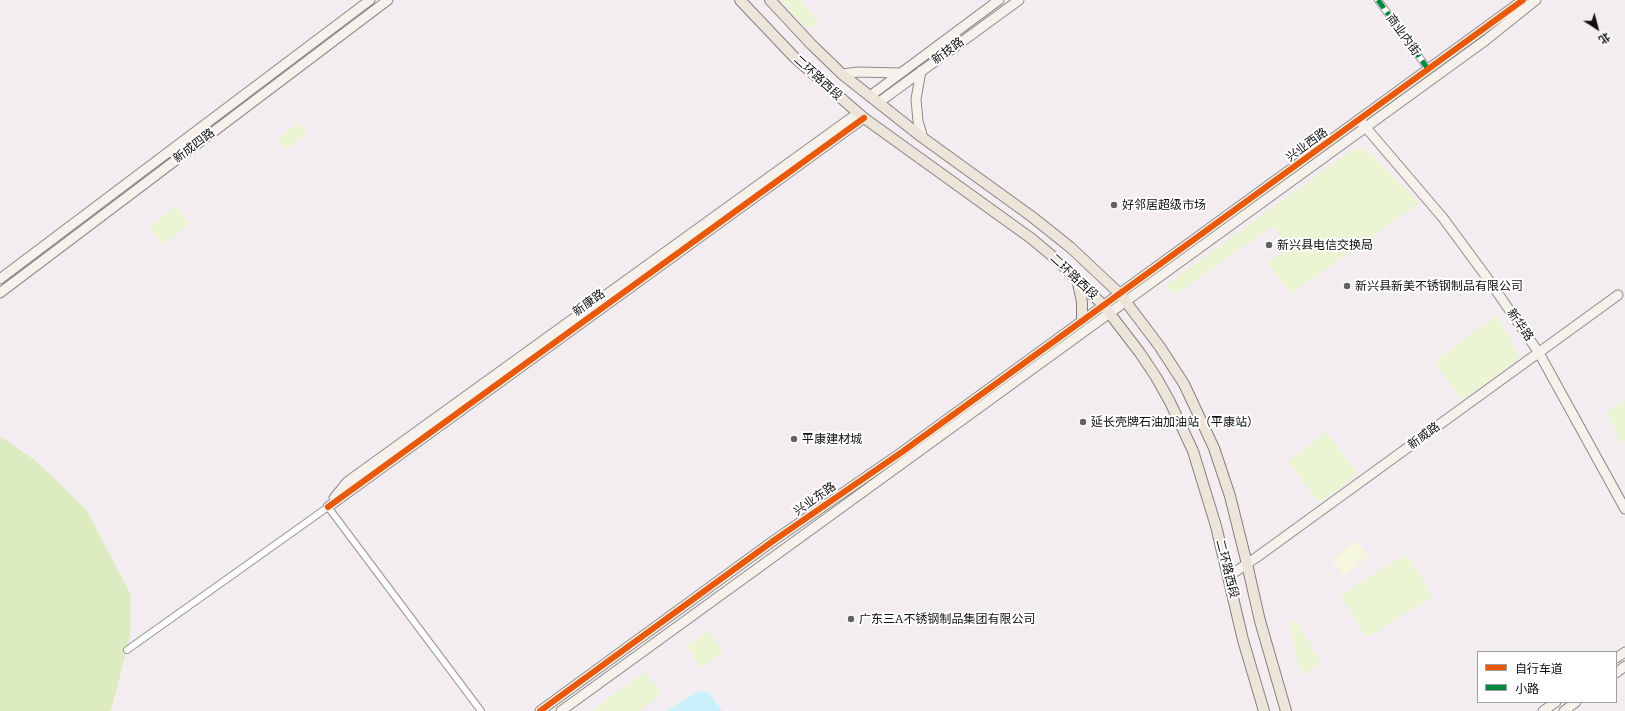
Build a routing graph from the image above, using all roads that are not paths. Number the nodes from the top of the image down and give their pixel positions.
1 (370, 0) edge
2 (388, 0) edge
3 (740, 0) edge
4 (770, 0) edge
5 (999, 0) edge
6 (1019, 0) edge
7 (1378, 0) edge
8 (1523, 0) edge
9 (1536, 0) edge
10 (1428, 69) junction
11 (921, 71) junction
12 (901, 73) junction
13 (842, 74) junction
14 (874, 99) junction
15 (861, 116) junction
16 (1362, 124) junction
17 (923, 138) junction
18 (1077, 279) junction
19 (0, 280) edge
20 (0, 293) edge
21 (1618, 295) dead end
22 (1123, 298) junction
23 (1107, 310) junction
24 (1082, 321) junction
25 (1539, 352) junction
26 (328, 507) junction
27 (1625, 509) edge
28 (1247, 564) junction
29 (1229, 576) junction
30 (127, 650) dead end
31 (1625, 666) edge
32 (1617, 672) edge
33 (1555, 703) edge
34 (1575, 703) edge
35 (482, 711) edge
36 (540, 711) edge
37 (561, 711) edge
38 (1264, 711) edge
39 (1286, 711) edge
40 (1543, 711) edge
41 (1564, 711) edge

1 - 19 street, 新成四路
2 - 20 street, 新成四路
3 - 15 main road, 二环路西段
4 - 13 main road, 二环路西段
5 - 12 street, 新技路
6 - 11 street, 新技路
7 - 10 street, 商业内街
8 - 10 street, 兴业西路
9 - 16 street, 兴业西路
10 - 16 street, 兴业西路
11 - 14 street, 新技路
11 - 17 street
12 - 13 street
12 - 14 street, 新技路
13 - 14 main road, 二环路西段
14 - 17 main road, 二环路西段
15 - 18 main road, 二环路西段
15 - 26 street, 新康路
16 - 22 street, 兴业西路
16 - 25 street, 新华路
17 - 22 main road, 二环路西段
18 - 23 main road, 二环路西段
18 - 24 main road
21 - 25 street, 新威路
22 - 23 street, 兴业西路
22 - 28 main road, 二环路西段
23 - 24 street, 兴业东路
23 - 29 main road, 二环路西段
23 - 37 street, 兴业东路
24 - 36 street, 兴业东路
25 - 27 street, 新华路
25 - 28 street, 新威路
26 - 30 street
26 - 35 street
28 - 29 street, 新威路
28 - 39 main road, 二环路西段
29 - 38 main road, 二环路西段
31 - 32 street
33 - 40 street
34 - 41 street

